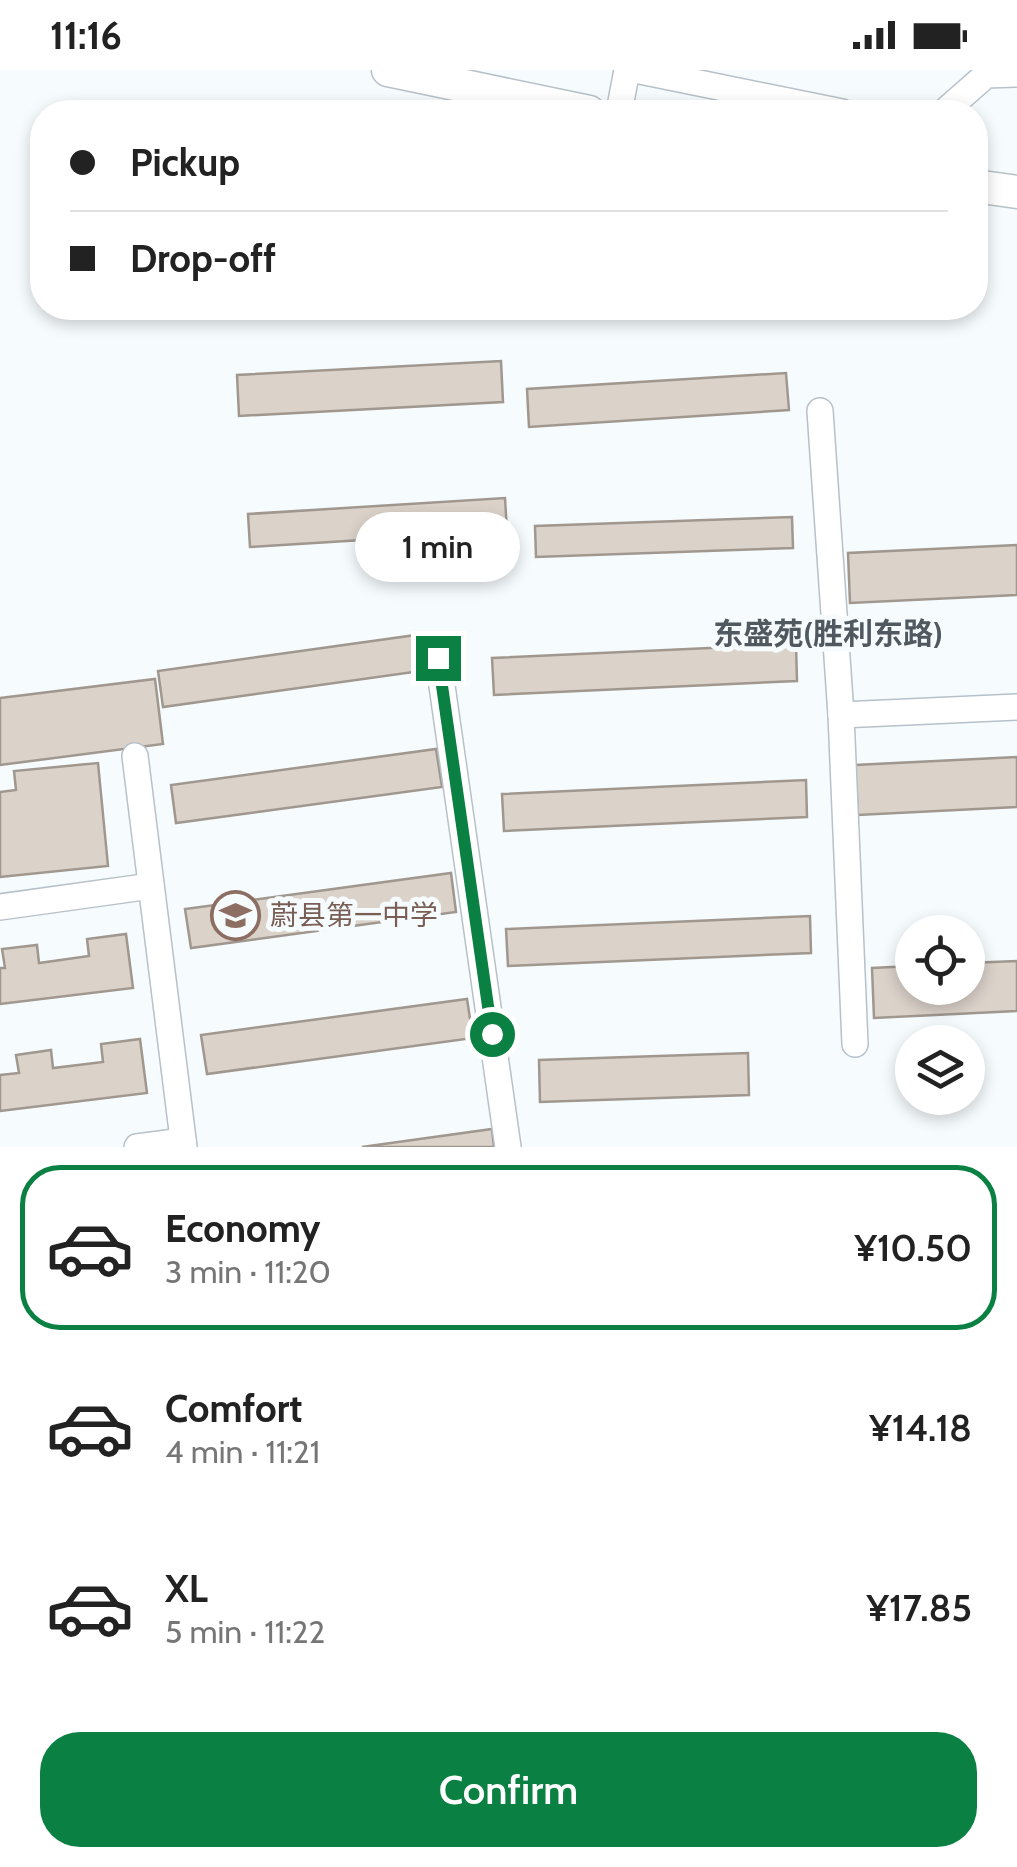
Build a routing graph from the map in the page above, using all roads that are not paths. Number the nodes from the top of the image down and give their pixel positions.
1 (388, 70) edge
2 (627, 70) edge
3 (635, 70) edge
4 (1017, 74) edge
5 (532, 100) edge
6 (621, 100) edge
7 (783, 100) edge
8 (958, 100) edge
9 (988, 188) edge
10 (1017, 192) edge
11 (820, 411) dead end
12 (438, 658) dead end
13 (1017, 707) edge
14 (841, 715) junction
15 (134, 756) dead end
16 (151, 886) junction
17 (0, 906) edge
18 (854, 1044) dead end
19 (184, 1144) edge
20 (138, 1147) edge
21 (508, 1147) edge

1 - 5 main road
2 - 6 street
3 - 7 street
4 - 8 street
9 - 10 main road
11 - 14 street
12 - 21 street
13 - 14 street
14 - 18 street
15 - 16 street
16 - 17 street
16 - 19 street
19 - 20 street

